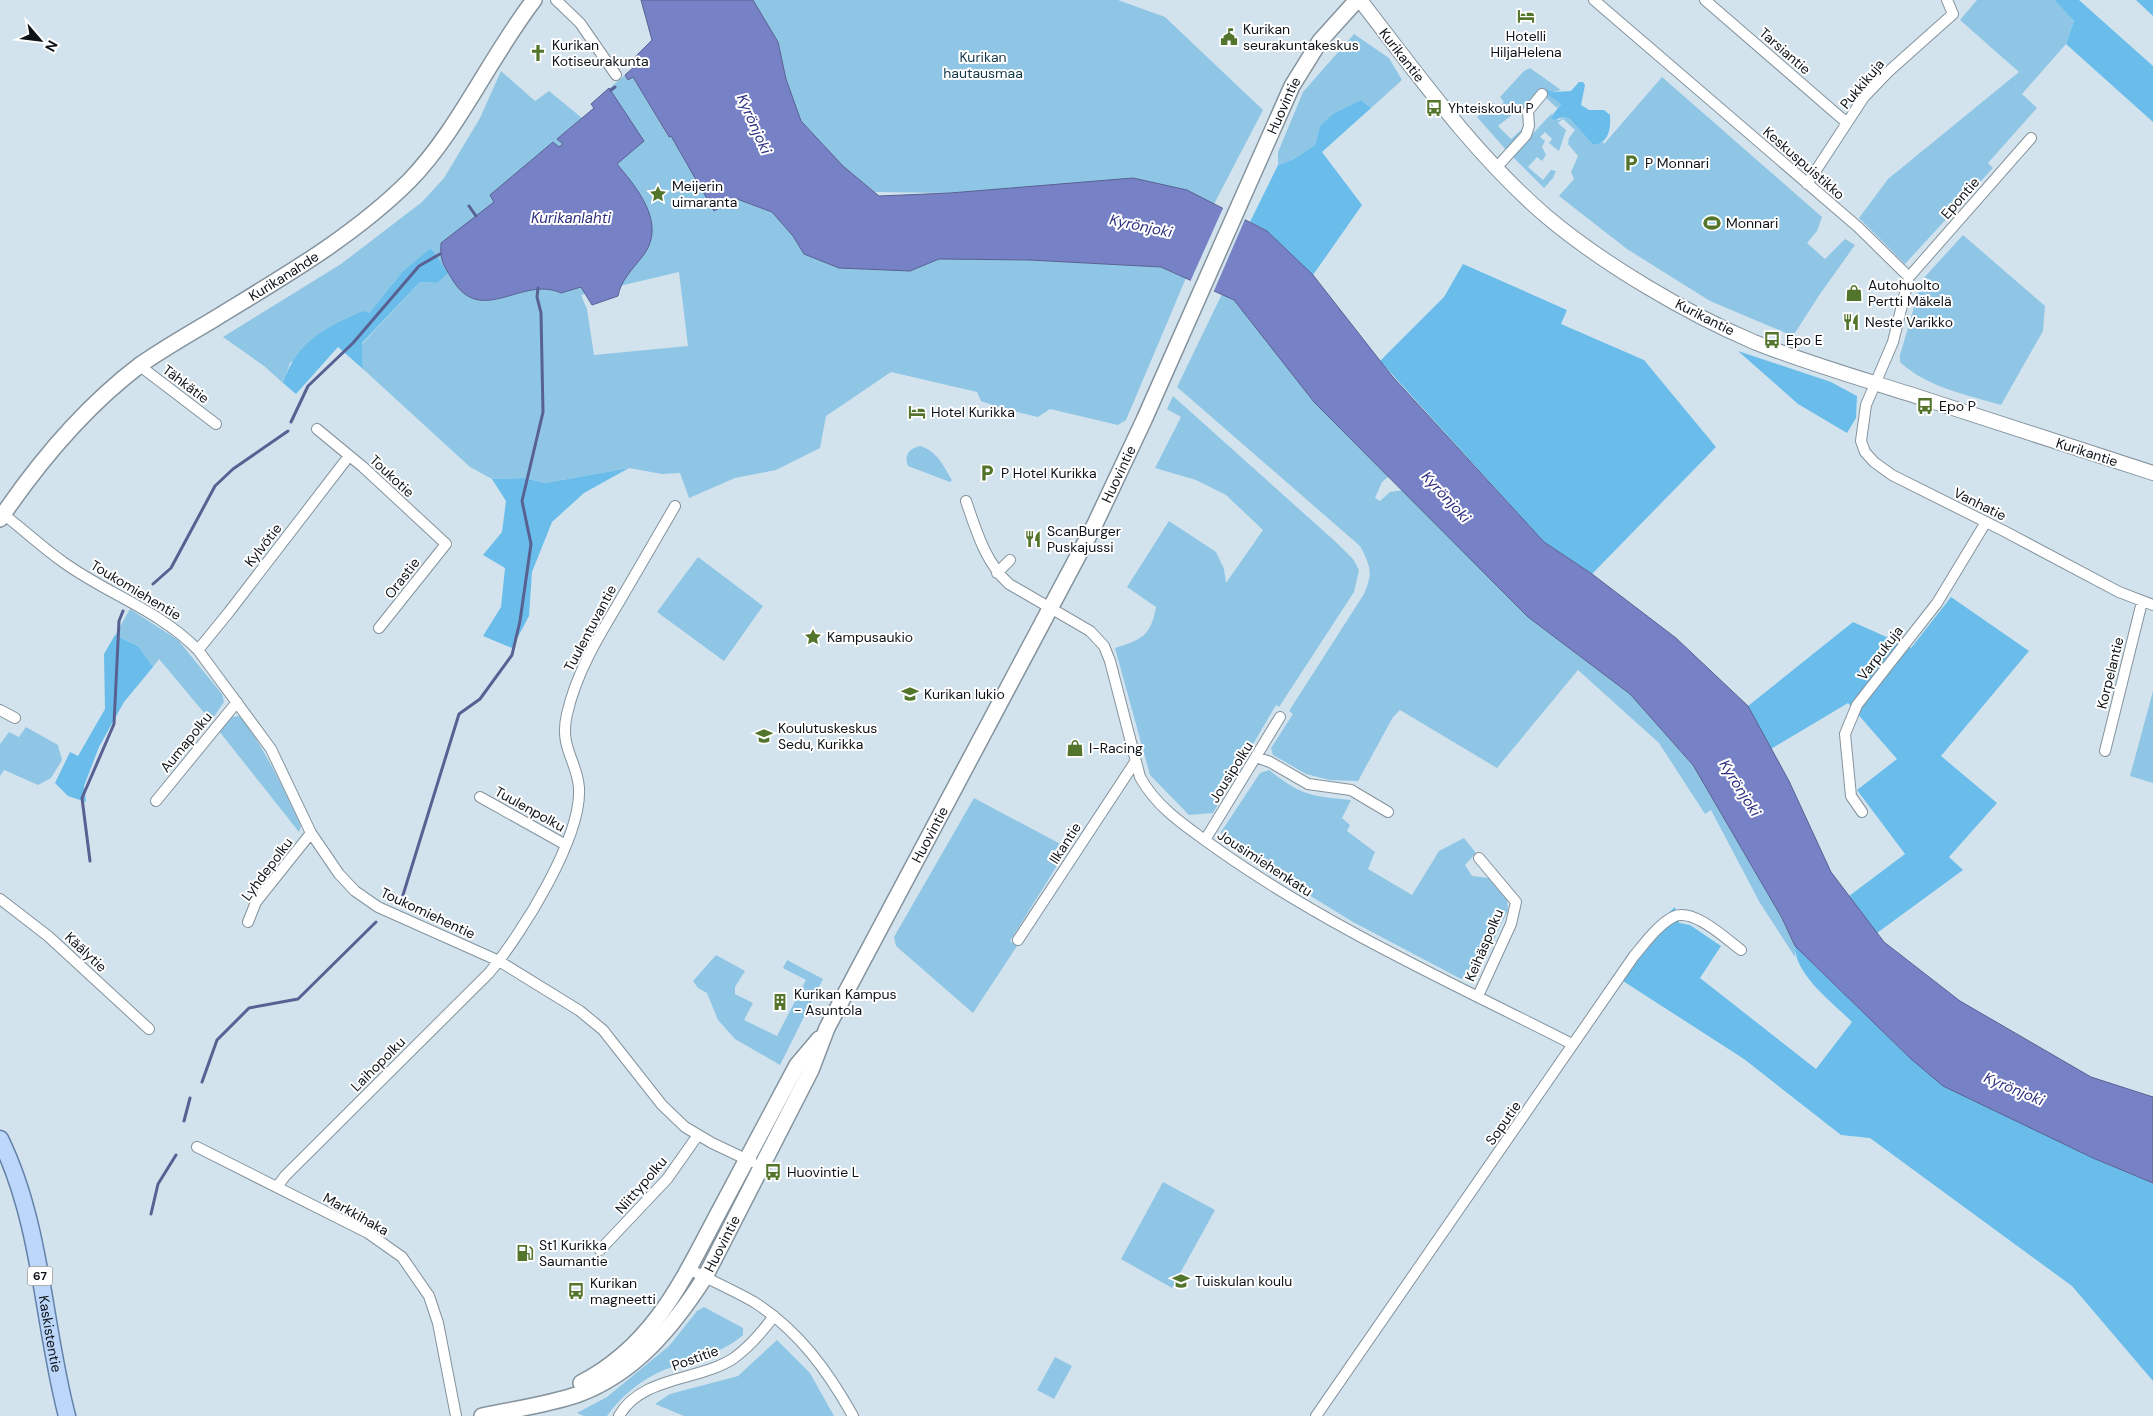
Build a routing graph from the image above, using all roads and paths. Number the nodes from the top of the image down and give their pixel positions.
1 (534, 0) edge
2 (556, 0) edge
3 (1359, 0) edge
4 (1594, 0) edge
5 (1705, 0) edge
6 (1947, 0) edge
7 (616, 75) dead end
8 (1542, 94) dead end
9 (1847, 123) junction
10 (2031, 138) dead end
11 (1496, 168) junction
12 (1807, 184) junction
13 (1909, 277) junction
14 (140, 366) junction
15 (1876, 383) junction
16 (216, 424) dead end
17 (317, 429) dead end
18 (349, 456) junction
19 (2153, 473) edge
20 (966, 501) dead end
21 (675, 506) dead end
22 (2, 517) edge
23 (1986, 522) junction
24 (446, 544) joint
25 (1010, 560) dead end
26 (998, 573) junction
27 (2142, 602) junction
28 (2153, 605) edge
29 (1051, 607) junction
30 (379, 628) dead end
31 (198, 650) junction
32 (238, 702) junction
33 (0, 710) edge
34 (1280, 717) dead end
35 (15, 718) dead end
36 (2105, 751) dead end
37 (1256, 757) junction
38 (1135, 762) junction
39 (480, 797) dead end
40 (156, 801) dead end
41 (1388, 812) dead end
42 (1862, 812) dead end
43 (311, 833) junction
44 (1205, 840) junction
45 (566, 845) junction
46 (1479, 858) dead end
47 (0, 899) edge
48 (248, 922) dead end
49 (1018, 940) dead end
50 (1741, 950) dead end
51 (499, 961) junction
52 (1478, 996) junction
53 (827, 1028) junction
54 (149, 1029) dead end
55 (1572, 1044) junction
56 (698, 1135) junction
57 (0, 1139) edge
58 (198, 1146) dead end
59 (747, 1160) junction
60 (761, 1167) junction
61 (277, 1187) junction
62 (600, 1250) dead end
63 (689, 1269) junction
64 (705, 1277) junction
65 (774, 1316) junction
66 (553, 1400) junction
67 (68, 1416) edge
68 (456, 1416) edge
69 (482, 1416) edge
70 (619, 1416) edge
71 (853, 1416) edge
72 (1316, 1416) edge

1 - 14 main road, Kurikanahde
2 - 7 street
3 - 11 street, Kurikantie
3 - 29 main road, Huovintie
4 - 12 street, Keskuspuistikko
5 - 9 street, Tarsiantie
6 - 9 street, Pukkikuja
8 - 11 street
9 - 12 street, Pukkikuja
10 - 13 street, Epontie
11 - 15 street, Kurikantie
12 - 13 street, Keskuspuistikko
13 - 15 street
14 - 16 street, Tähkätie
14 - 22 main road, Kurikanahde
15 - 19 street, Kurikantie
15 - 23 street, Vanhatie
17 - 18 street, Toukotie
18 - 24 street, Toukotie
18 - 31 street, Kylvötie
20 - 26 street
21 - 45 street, Tuulentuvantie
22 - 31 street, Toukomiehentie
23 - 27 street, Vanhatie
23 - 42 street, Varpukuja
24 - 30 street, Orastie
25 - 26 street
26 - 29 street, Jousimiehenkatu
27 - 28 street, Vanhatie
27 - 36 street, Korpelantie
29 - 38 street, Jousimiehenkatu
29 - 53 main road, Huovintie
31 - 32 street, Toukomiehentie
32 - 40 street, Aumapolku
32 - 43 street, Toukomiehentie
33 - 35 street
34 - 37 street, Jousipolku
37 - 41 street
37 - 44 street, Jousipolku
38 - 44 street, Jousimiehenkatu
38 - 49 street, Ilkantie
39 - 45 street, Tuulenpolku
43 - 48 street, Lyhdepolku
43 - 51 street, Toukomiehentie
44 - 52 street, Jousimiehenkatu
45 - 51 street, Tuulentuvantie
46 - 52 street, Keihäspolku
47 - 54 street, Käälytie
50 - 55 street, Soputie
51 - 56 street, Toukomiehentie
51 - 61 street, Laihopolku
52 - 55 street, Jousimiehenkatu
53 - 59 main road, Huovintie
53 - 60 main road, Huovintie
55 - 72 street, Soputie
56 - 59 street, Toukomiehentie
56 - 62 street, Niittypolku
57 - 67 main road, Kaskistentie / 67
58 - 61 street, Markkihaka
59 - 60 street, Toukomiehentie
59 - 63 main road, Huovintie
60 - 64 main road, Huovintie
61 - 68 street, Markkihaka
63 - 64 street
63 - 66 main road, Huovintie
64 - 65 street
64 - 66 main road, Huovintie
65 - 70 street, Postitie
65 - 71 street
66 - 69 main road, Huovintie

